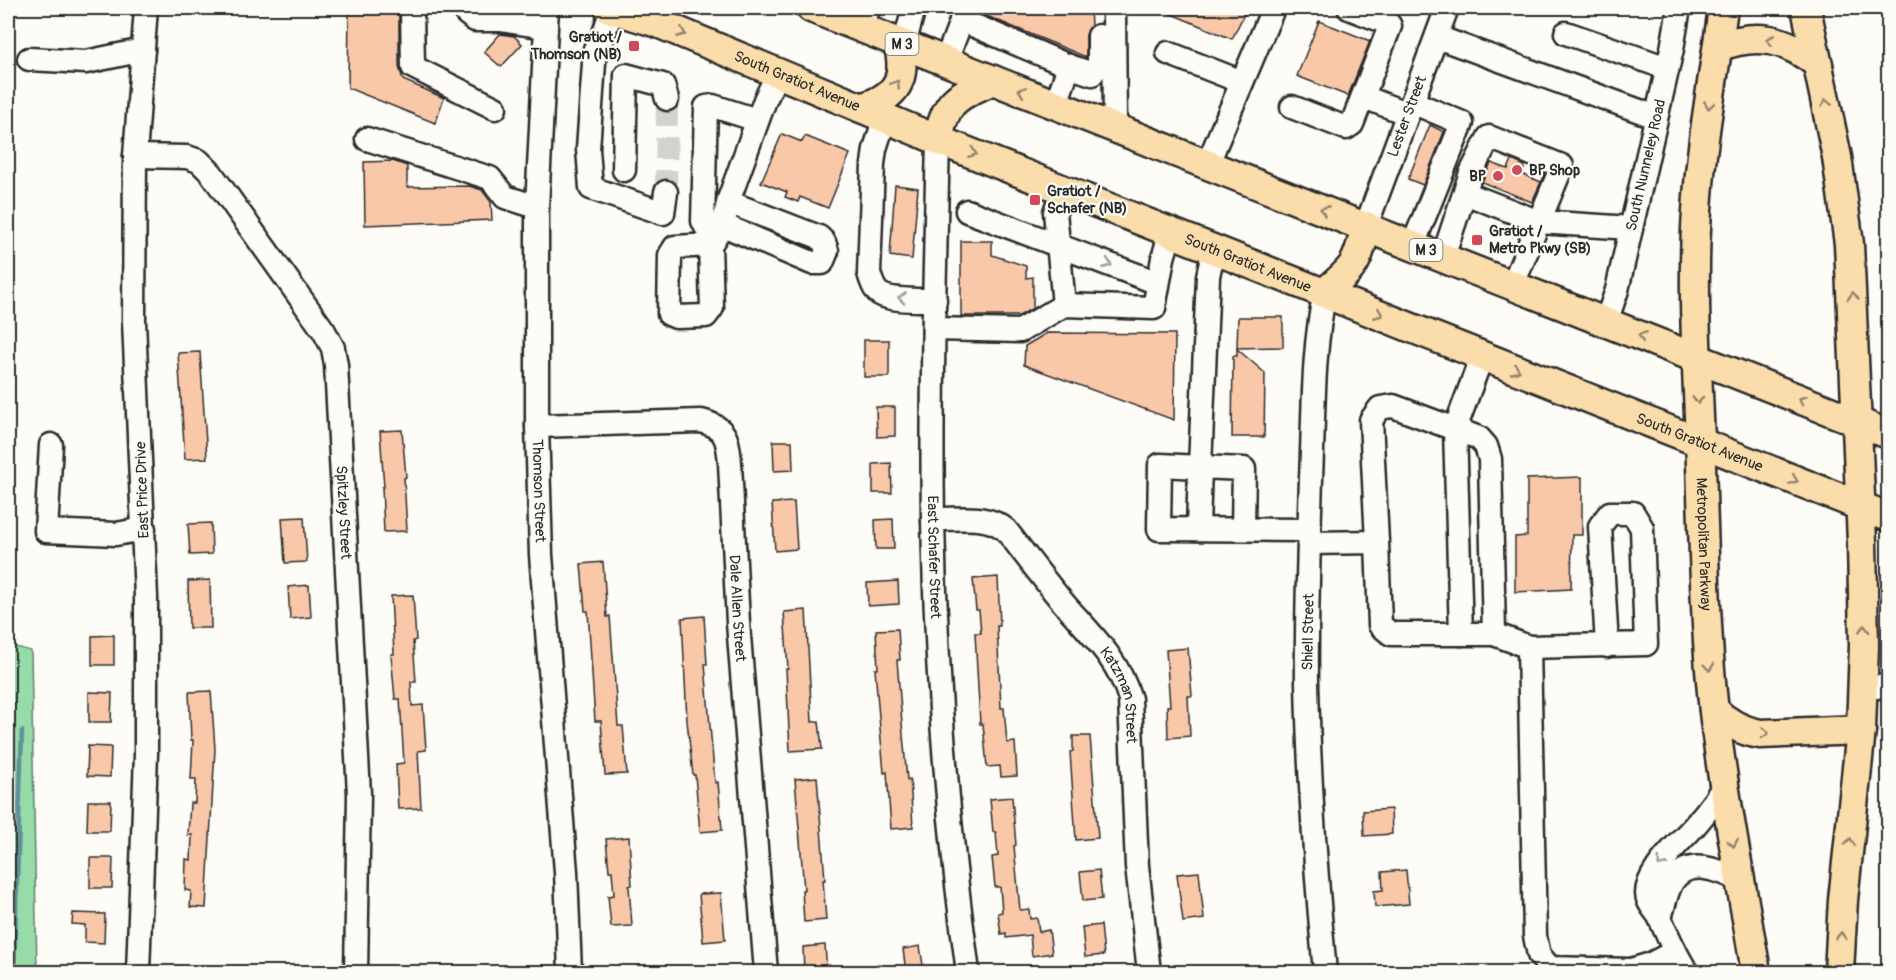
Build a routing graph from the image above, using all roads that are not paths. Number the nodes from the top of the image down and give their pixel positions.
1 (146, 8) edge
2 (412, 8) edge
3 (465, 8) edge
4 (610, 8) edge
5 (811, 8) edge
6 (914, 8) edge
7 (1099, 8) edge
8 (1114, 8) edge
9 (1349, 8) edge
10 (1447, 8) edge
11 (1678, 8) edge
12 (1723, 8) edge
13 (1806, 8) edge
14 (1273, 9) dead end
15 (963, 14) edge
16 (546, 17) edge
17 (865, 18) edge
18 (1566, 33) dead end
19 (1437, 37) junction
20 (901, 44) junction
21 (1718, 47) junction
22 (596, 49) junction
23 (143, 50) junction
24 (1168, 53) dead end
25 (29, 59) dead end
26 (946, 62) junction
27 (1818, 64) junction
28 (1069, 66) junction
29 (1106, 66) junction
30 (1667, 68) junction
31 (778, 73) junction
32 (626, 75) junction
33 (993, 80) junction
34 (1242, 82) junction
35 (1364, 97) junction
36 (667, 99) dead end
37 (1056, 104) junction
38 (1292, 107) dead end
39 (495, 108) dead end
40 (1410, 108) junction
41 (873, 112) junction
42 (1656, 117) junction
43 (757, 120) junction
44 (1115, 126) junction
45 (367, 139) dead end
46 (938, 140) junction
47 (135, 156) junction
48 (1208, 163) junction
49 (624, 170) dead end
50 (1064, 189) junction
51 (666, 192) tunnel mouth
52 (1465, 193) junction
53 (729, 199) junction
54 (537, 207) junction
55 (967, 211) dead end
56 (1539, 222) junction
57 (723, 225) junction
58 (1366, 226) junction
59 (1631, 228) junction
60 (1171, 231) junction
61 (710, 245) dead end
62 (1058, 245) junction
63 (1413, 245) junction
64 (1214, 248) junction
65 (1443, 256) junction
66 (1158, 283) junction
67 (1513, 284) junction
68 (1325, 292) junction
69 (934, 300) junction
70 (1064, 305) junction
71 (1606, 322) junction
72 (934, 329) junction
73 (1482, 356) junction
74 (1696, 357) junction
75 (1857, 421) junction
76 (537, 426) junction
77 (1455, 429) junction
78 (1888, 434) edge
79 (1700, 443) junction
80 (51, 446) dead end
81 (1200, 467) junction
82 (1860, 506) junction
83 (1888, 517) edge
84 (933, 519) junction
85 (144, 529) junction
86 (1198, 529) junction
87 (1243, 529) junction
88 (1309, 537) junction
89 (1377, 542) junction
90 (1461, 634) junction
91 (1494, 634) junction
92 (1607, 646) junction
93 (1529, 647) junction
94 (1876, 687) edge
95 (1714, 710) junction
96 (1861, 730) junction
97 (1724, 785) junction
98 (1740, 880) junction
99 (1660, 918) junction
100 (1674, 952) junction
101 (138, 972) edge
102 (356, 972) edge
103 (570, 972) edge
104 (766, 972) edge
105 (968, 972) edge
106 (1149, 972) edge
107 (1325, 972) edge
108 (1687, 972) edge
109 (1756, 972) edge
110 (1839, 972) edge

1 - 23 street, East Price Drive
2 - 39 street
3 - 16 street
4 - 22 street
4 -> 31 main road, South Gratiot Avenue
5 - 17 main road, M 3
6 - 20 street
7 - 29 street
8 - 29 street
9 - 35 street
10 - 19 street, Lester Street
11 - 30 street, South Nunneley Road
12 - 21 main road, Metropolitan Parkway
13 - 27 main road
14 - 34 street
15 - 26 street
15 - 28 street
16 - 54 street, Thomson Street
17 - 20 main road, M 3
18 - 30 street
19 - 40 street, Lester Street
19 - 42 street
20 - 26 main road, M 3
41 -> 20 main road
27 -> 21 main road
21 -> 74 main road, Metropolitan Parkway
22 - 32 street
22 - 51 street
23 - 25 street
23 - 47 street, East Price Drive
24 - 34 street
26 - 33 main road, M 3
75 -> 27 main road
28 - 29 street
28 - 37 street
29 - 44 street
30 - 42 street, South Nunneley Road
31 - 41 main road, South Gratiot Avenue
31 - 43 street
32 - 36 street
32 - 49 street
37 -> 33 main road, M 3
33 - 46 main road
34 - 48 street
35 - 38 street
35 - 40 street
37 - 44 main road, M 3
40 - 58 street, Lester Street
40 - 63 street
41 - 46 main road, South Gratiot Avenue
69 -> 41 street
42 - 59 street, South Nunneley Road
43 - 53 street
43 - 57 street
44 - 48 main road, M 3
45 - 54 street
46 -> 50 main road, South Gratiot Avenue
46 - 69 street, East Schafer Street
47 - 85 street, East Price Drive
47 - 102 street, Spitzley Street
58 -> 48 main road, M 3
50 - 60 main road, South Gratiot Avenue
50 - 62 street
52 - 56 street
52 - 56 street
52 - 65 street
53 - 57 street
53 - 57 street
54 - 76 street, Thomson Street
55 - 62 street
56 - 59 street
56 - 67 street
57 - 61 street
58 - 63 main road, M 3
58 - 68 main road
59 - 71 street, South Nunneley Road
60 - 64 main road, South Gratiot Avenue
60 - 66 street
62 -> 66 street
62 - 70 street
63 - 65 main road, M 3
64 - 68 main road, South Gratiot Avenue
64 - 81 street
65 - 67 main road, M 3
66 - 70 street
67 - 71 main road, M 3
68 -> 73 main road, South Gratiot Avenue
68 - 88 street, Shiell Street
69 - 72 street, East Schafer Street
70 - 72 street
74 -> 71 main road, M 3
72 - 84 street, East Schafer Street
73 - 77 street
73 -> 79 main road, South Gratiot Avenue
75 -> 74 main road, M 3
74 -> 79 main road, Metropolitan Parkway
75 - 78 main road, M 3
75 - 82 main road
76 - 103 street, Thomson Street
76 - 104 street, Dale Allen Street
77 - 89 street
77 - 90 street
77 - 91 street
79 -> 82 main road, South Gratiot Avenue
79 -> 95 main road, Metropolitan Parkway
80 - 85 street
81 - 86 street
81 - 86 street
81 - 87 street
82 - 83 main road, South Gratiot Avenue
94 -> 82 main road
84 - 105 street, East Schafer Street
84 - 106 street, Katzman Street
85 - 101 street, East Price Drive
86 - 87 street
87 - 88 street
88 - 89 street
88 - 107 street, Shiell Street
89 - 90 street
90 - 91 street
91 - 93 street
92 - 92 street
92 - 93 street
93 - 100 street
94 - 96 main road
95 -> 96 main road
95 - 97 main road, Metropolitan Parkway
110 -> 96 main road
97 -> 98 main road, Metropolitan Parkway
97 -> 99 street
98 - 99 street
98 - 109 main road, Metropolitan Parkway
99 - 100 street
100 - 108 street

